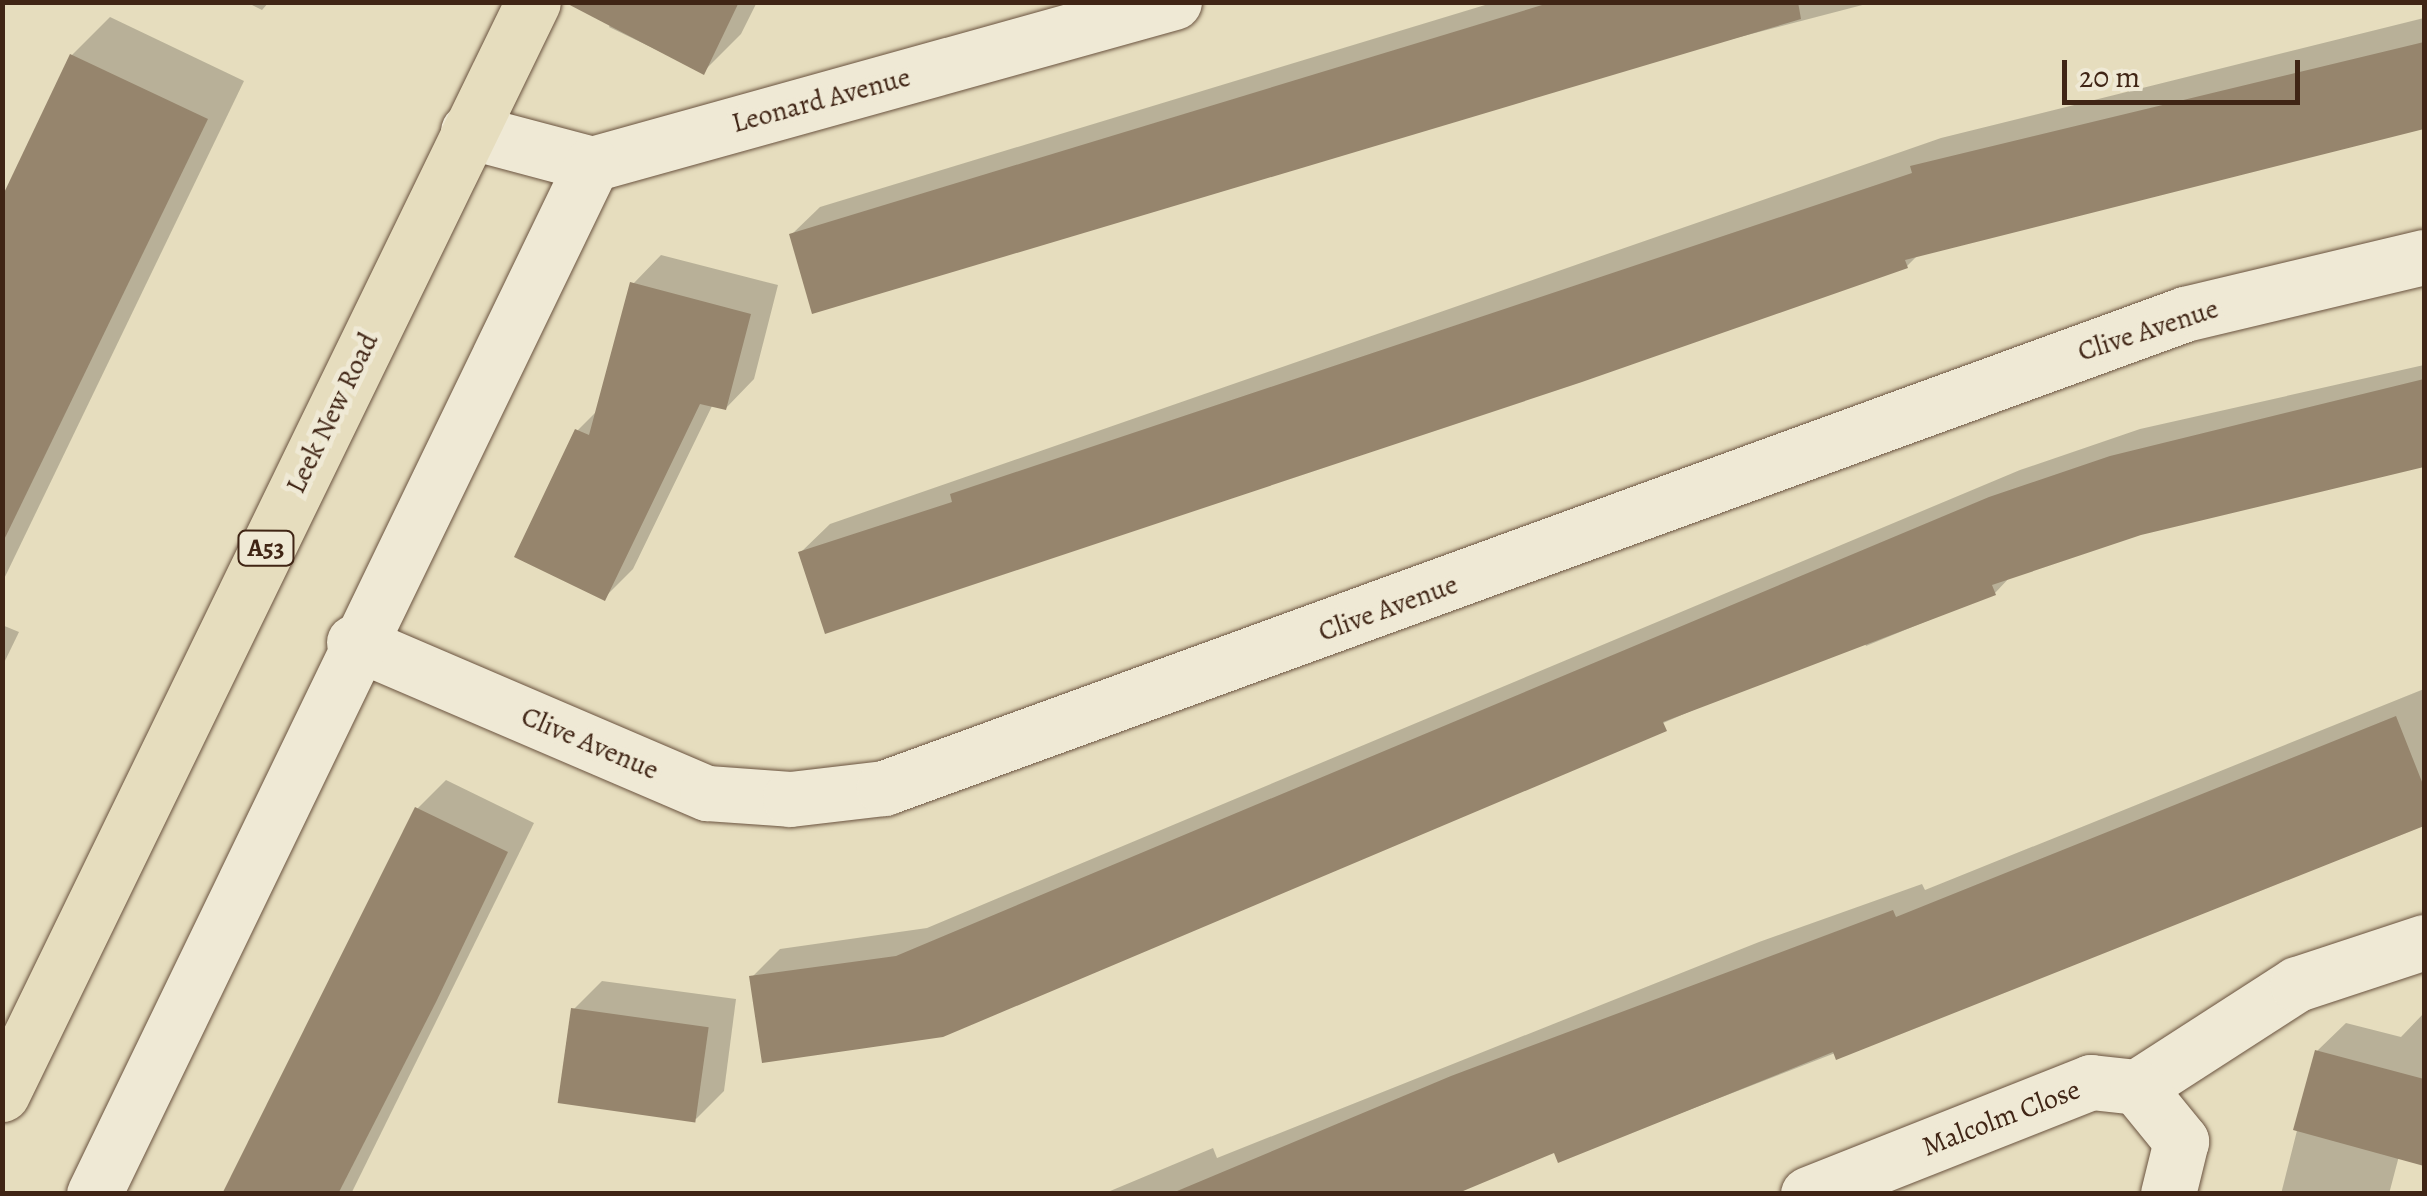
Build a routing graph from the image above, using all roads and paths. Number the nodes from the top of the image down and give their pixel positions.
1 (533, 2) edge
2 (1174, 2) edge
3 (468, 131) junction
4 (592, 164) junction
5 (2424, 256) edge
6 (354, 642) junction
7 (2424, 942) edge
8 (2137, 1087) junction
9 (2, 1094) edge
10 (94, 1194) edge
11 (1808, 1194) edge
12 (2168, 1194) edge

1 - 3 highway, Leek New Road / A53
2 - 4 street, Leonard Avenue
3 - 4 street
3 - 9 highway, Leek New Road / A53
4 - 6 street
5 - 6 street, Clive Avenue
6 - 10 street
7 - 8 street
8 - 11 street, Malcolm Close
8 - 12 street

